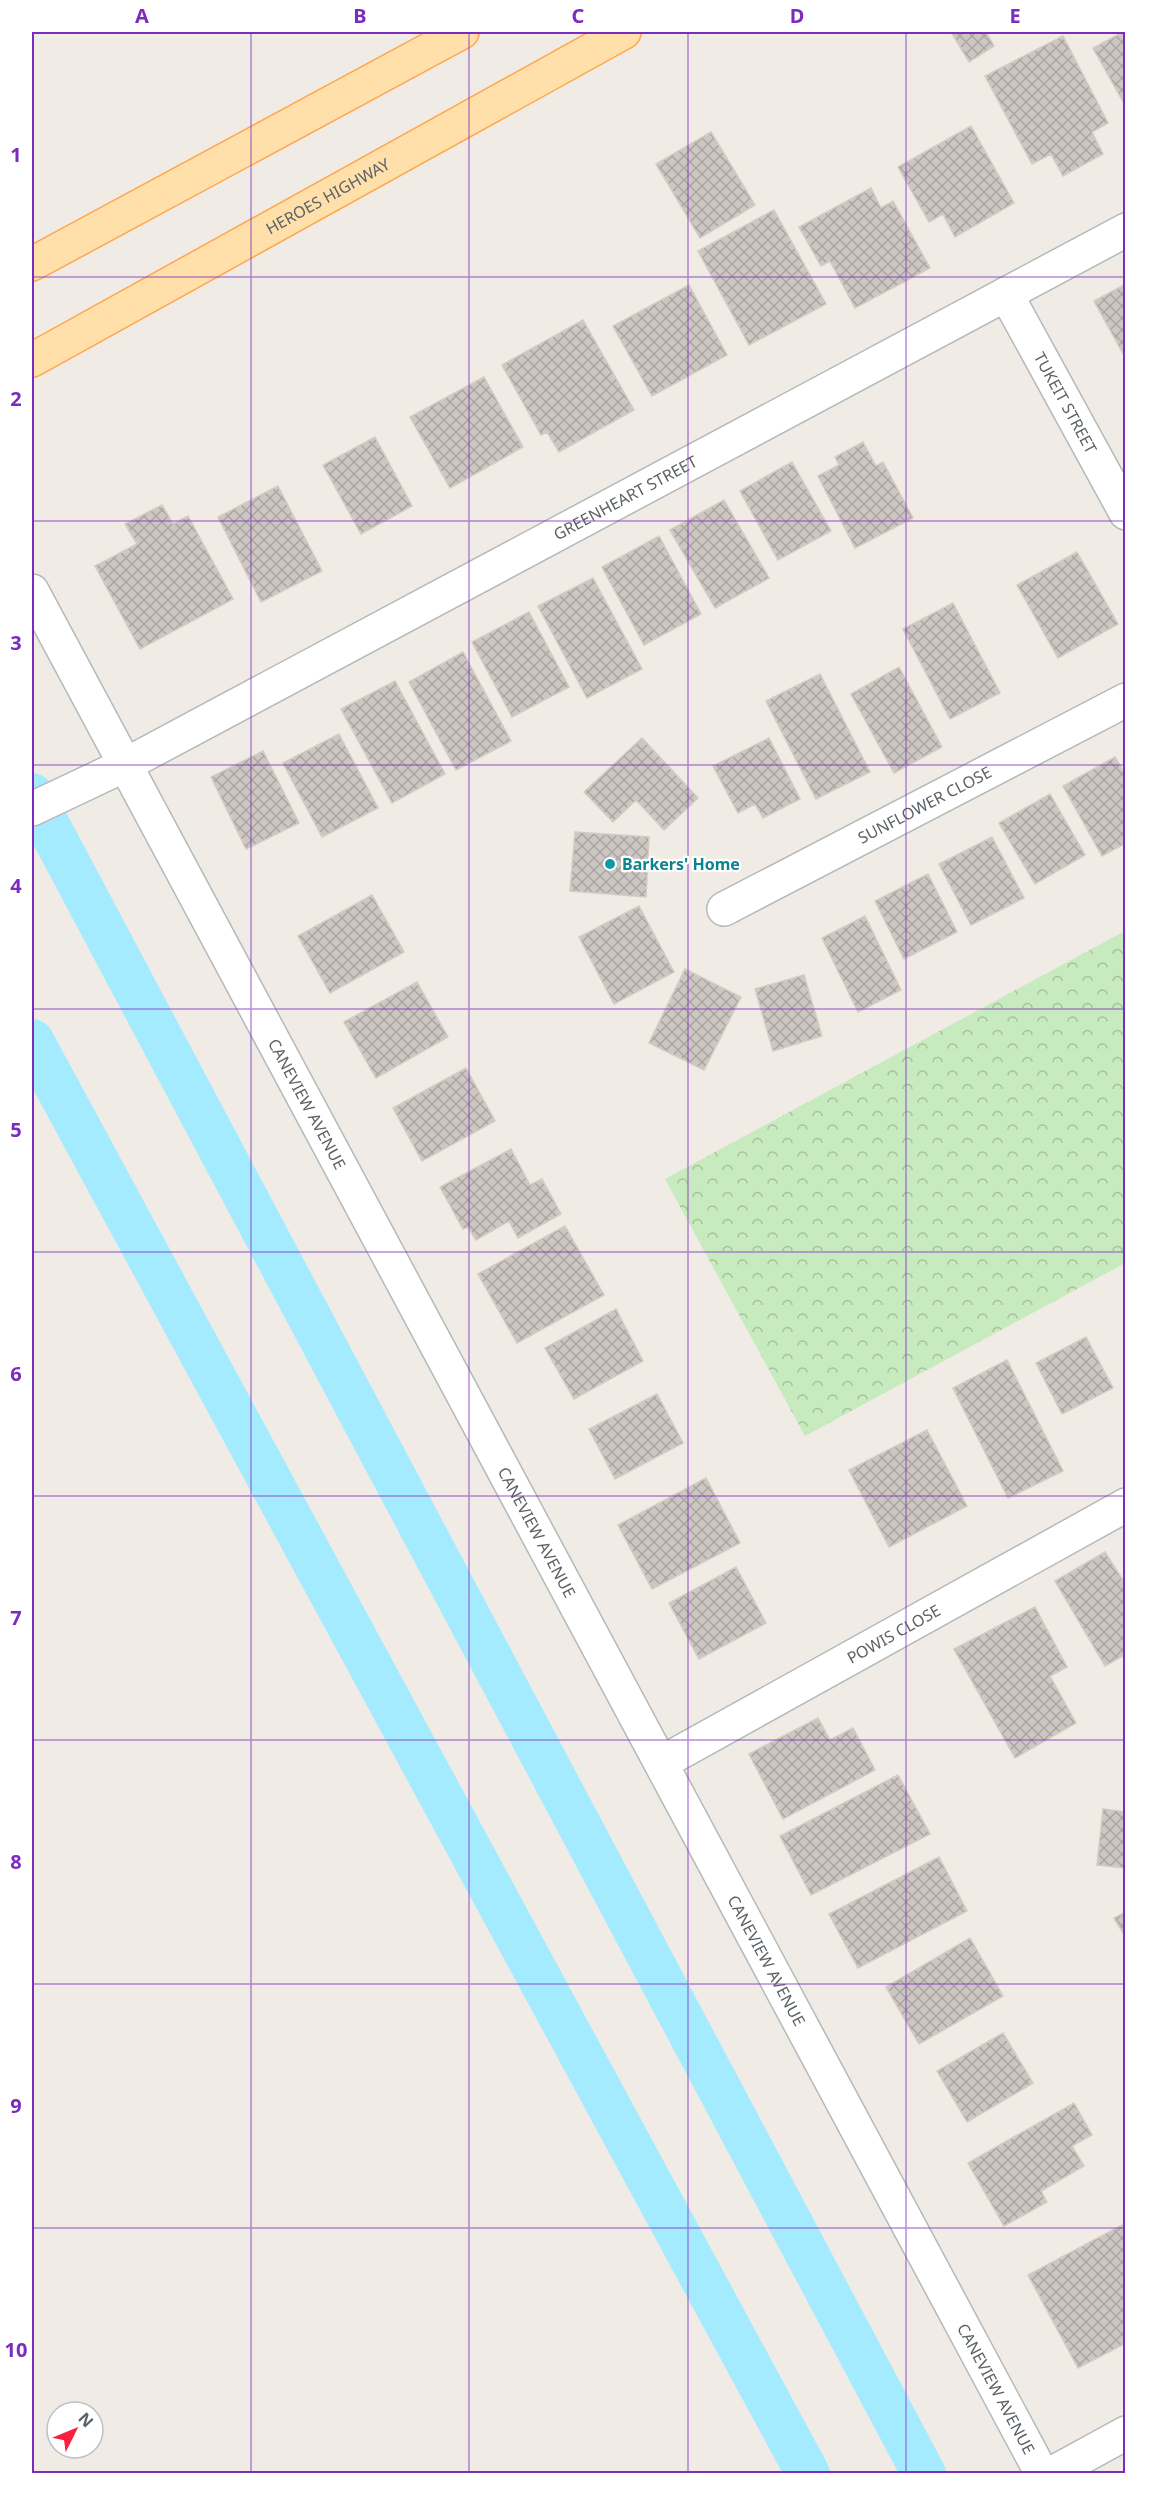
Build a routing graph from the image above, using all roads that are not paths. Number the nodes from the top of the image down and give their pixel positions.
1 (462, 32) edge
2 (624, 32) edge
3 (1125, 230) edge
4 (32, 264) edge
5 (1006, 294) junction
6 (32, 360) edge
7 (1125, 513) edge
8 (32, 591) edge
9 (1125, 700) edge
10 (125, 765) junction
11 (45, 802) edge
12 (724, 909) dead end
13 (1125, 1505) edge
14 (661, 1763) junction
15 (1125, 2433) edge
16 (1042, 2474) edge
17 (1051, 2474) edge

1 - 4 main road
2 - 6 main road, HEROES HIGHWAY
3 - 5 street, GREENHEART STREET
5 - 7 street, TUKEIT STREET
5 - 10 street, GREENHEART STREET
8 - 10 street, CANEVIEW AVENUE
9 - 12 street, SUNFLOWER CLOSE
10 - 11 street, GREENHEART STREET
10 - 14 street, CANEVIEW AVENUE
13 - 14 street, POWIS CLOSE
14 - 16 street, CANEVIEW AVENUE
15 - 17 street

